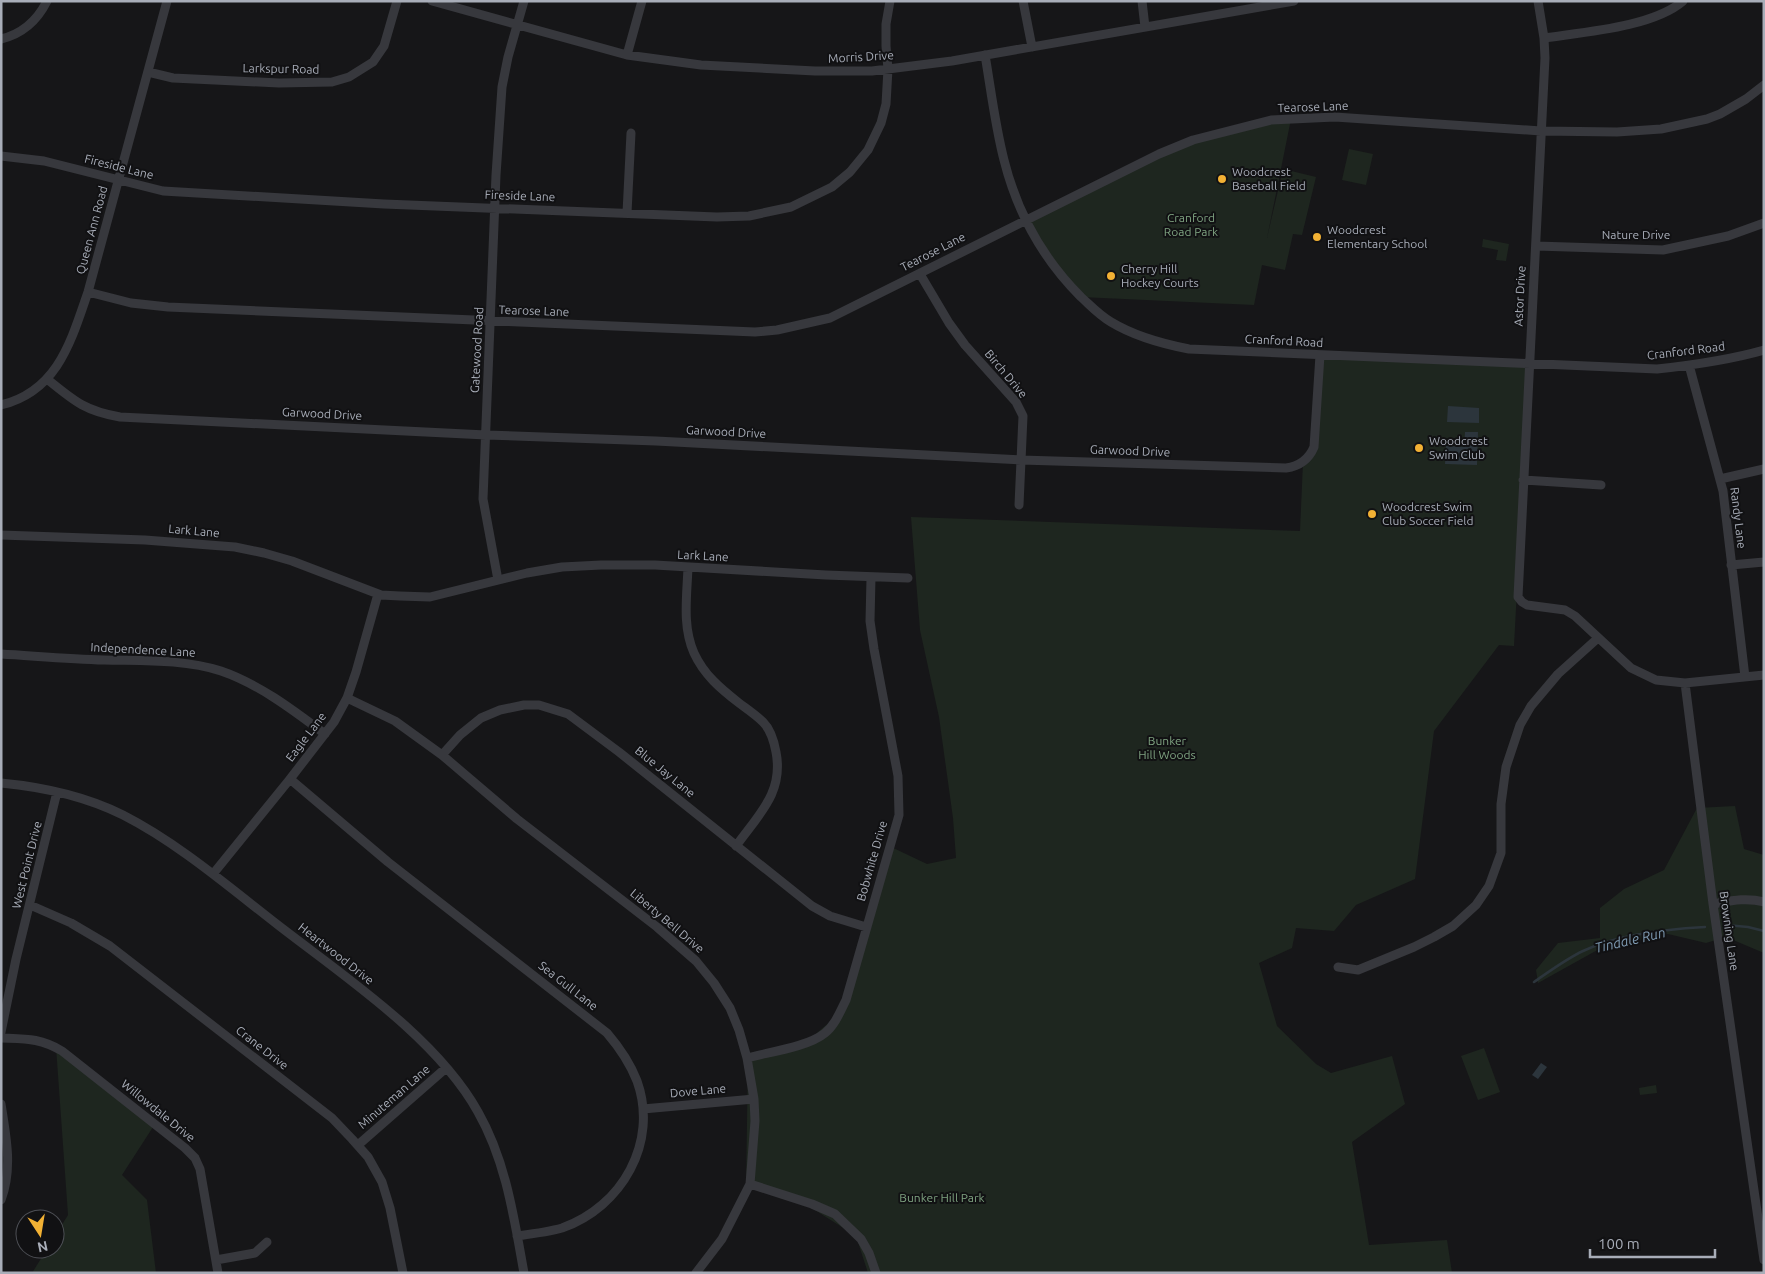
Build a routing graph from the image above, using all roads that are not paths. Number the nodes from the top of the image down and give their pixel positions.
1 (47, 1) edge
2 (167, 1) edge
3 (397, 1) edge
4 (432, 1) edge
5 (524, 1) edge
6 (642, 1) edge
7 (890, 1) edge
8 (1023, 1) edge
9 (1142, 1) edge
10 (1294, 1) edge
11 (1538, 1) edge
12 (1683, 1) edge
13 (1258, 5) edge
14 (518, 24) junction
15 (1145, 27) junction
16 (1544, 38) junction
17 (1, 39) edge
18 (1032, 46) junction
19 (627, 55) junction
20 (985, 55) junction
21 (888, 69) junction
22 (148, 72) junction
23 (1764, 85) edge
24 (1541, 131) junction
25 (631, 133) dead end
26 (1, 156) edge
27 (119, 180) junction
28 (495, 207) junction
29 (627, 213) junction
30 (1025, 219) junction
31 (1764, 223) edge
32 (1536, 246) junction
33 (920, 274) junction
34 (88, 292) junction
35 (491, 321) junction
36 (1764, 350) edge
37 (1320, 355) junction
38 (1529, 365) junction
39 (1689, 365) junction
40 (47, 379) junction
41 (1, 405) edge
42 (486, 435) junction
43 (1022, 460) junction
44 (1764, 469) edge
45 (1720, 479) junction
46 (1523, 480) junction
47 (1601, 485) dead end
48 (1019, 505) dead end
49 (1, 535) edge
50 (1764, 562) edge
51 (1731, 565) junction
52 (688, 567) junction
53 (871, 578) junction
54 (908, 578) dead end
55 (498, 580) junction
56 (378, 594) junction
57 (1598, 638) junction
58 (1, 654) edge
59 (1764, 675) edge
60 (1745, 676) junction
61 (1685, 683) junction
62 (347, 698) junction
63 (325, 734) junction
64 (442, 756) junction
65 (290, 779) junction
66 (1, 782) edge
67 (58, 792) junction
68 (736, 846) junction
69 (212, 874) junction
70 (1764, 902) edge
71 (1713, 904) junction
72 (30, 905) junction
73 (866, 927) junction
74 (1338, 967) dead end
75 (1, 1032) edge
76 (1, 1038) edge
77 (747, 1058) junction
78 (446, 1068) junction
79 (754, 1099) junction
80 (1, 1104) edge
81 (643, 1108) junction
82 (358, 1145) junction
83 (750, 1184) junction
84 (1, 1200) edge
85 (517, 1236) junction
86 (267, 1242) dead end
87 (216, 1260) junction
88 (1764, 1260) edge
89 (218, 1273) edge
90 (403, 1273) edge
91 (524, 1273) edge
92 (696, 1273) edge
93 (876, 1273) edge

1 - 17 street
2 - 22 street, Queen Ann Road
3 - 22 street, Larkspur Road
4 - 14 street, Morris Drive
5 - 14 street, Gatewood Road
6 - 19 street
7 - 21 street, Fireside Lane
8 - 18 street
9 - 15 street
10 - 13 street, Morris Drive
11 - 16 street, Astor Drive
12 - 16 street
13 - 15 street, Morris Drive
14 - 19 street, Morris Drive
14 - 28 street, Gatewood Road
15 - 18 street, Morris Drive
16 - 24 street, Astor Drive
18 - 20 street, Morris Drive
19 - 21 street, Morris Drive
20 - 21 street, Morris Drive
20 - 30 street, Cranford Road
21 - 29 street, Fireside Lane
22 - 27 street, Queen Ann Road
23 - 24 street, Tearose Lane
24 - 30 street, Tearose Lane
24 - 32 street, Astor Drive
25 - 29 street
26 - 27 street, Fireside Lane
27 - 28 street, Fireside Lane
27 - 34 street, Queen Ann Road
28 - 29 street, Fireside Lane
28 - 35 street, Gatewood Road
30 - 33 street, Tearose Lane
30 - 37 street, Cranford Road
31 - 32 street, Nature Drive
32 - 38 street, Astor Drive
33 - 35 street, Tearose Lane
33 - 43 street, Birch Drive
34 - 35 street, Tearose Lane
34 - 40 street, Queen Ann Road
35 - 42 street, Gatewood Road
36 - 39 street, Cranford Road
37 - 38 street, Cranford Road
37 - 43 street, Garwood Drive
38 - 39 street, Cranford Road
38 - 46 street, Astor Drive
39 - 45 street, Randy Lane
40 - 41 street, Queen Ann Road
40 - 42 street, Garwood Drive
42 - 43 street, Garwood Drive
42 - 55 street, Gatewood Road
43 - 48 street, Birch Drive
44 - 45 street
45 - 51 street, Randy Lane
46 - 47 street
46 - 57 street, Astor Drive
49 - 56 street, Lark Lane
50 - 51 street
51 - 60 street, Randy Lane
52 - 53 street, Lark Lane
52 - 55 street, Lark Lane
52 - 68 street
53 - 54 street, Lark Lane
53 - 73 street, Bobwhite Drive
55 - 56 street
56 - 62 street, Eagle Lane
57 - 61 street
57 - 74 street
58 - 63 street, Independence Lane
59 - 60 street
60 - 61 street
61 - 71 street, Browning Lane
62 - 63 street, Eagle Lane
62 - 64 street, Liberty Bell Drive
63 - 65 street, Eagle Lane
64 - 68 street, Blue Jay Lane
64 - 77 street, Liberty Bell Drive
65 - 69 street, Eagle Lane
65 - 81 street, Sea Gull Lane
66 - 67 street, Heartwood Drive
67 - 69 street, Heartwood Drive
67 - 72 street, West Point Drive
68 - 73 street, Blue Jay Lane
69 - 78 street, Heartwood Drive
70 - 71 street
71 - 88 street, Browning Lane
72 - 75 street, West Point Drive
72 - 82 street, Crane Drive
73 - 77 street, Bobwhite Drive
76 - 87 street, Willowdale Drive
77 - 79 street, Liberty Bell Drive
78 - 82 street, Minuteman Lane
78 - 85 street, Heartwood Drive
79 - 81 street, Dove Lane
79 - 83 street, Liberty Bell Drive
80 - 84 street
81 - 85 street, Sea Gull Lane
82 - 90 street, Crane Drive
83 - 92 street, Liberty Bell Drive
83 - 93 street
85 - 91 street, Heartwood Drive
86 - 87 street
87 - 89 street, Willowdale Drive

